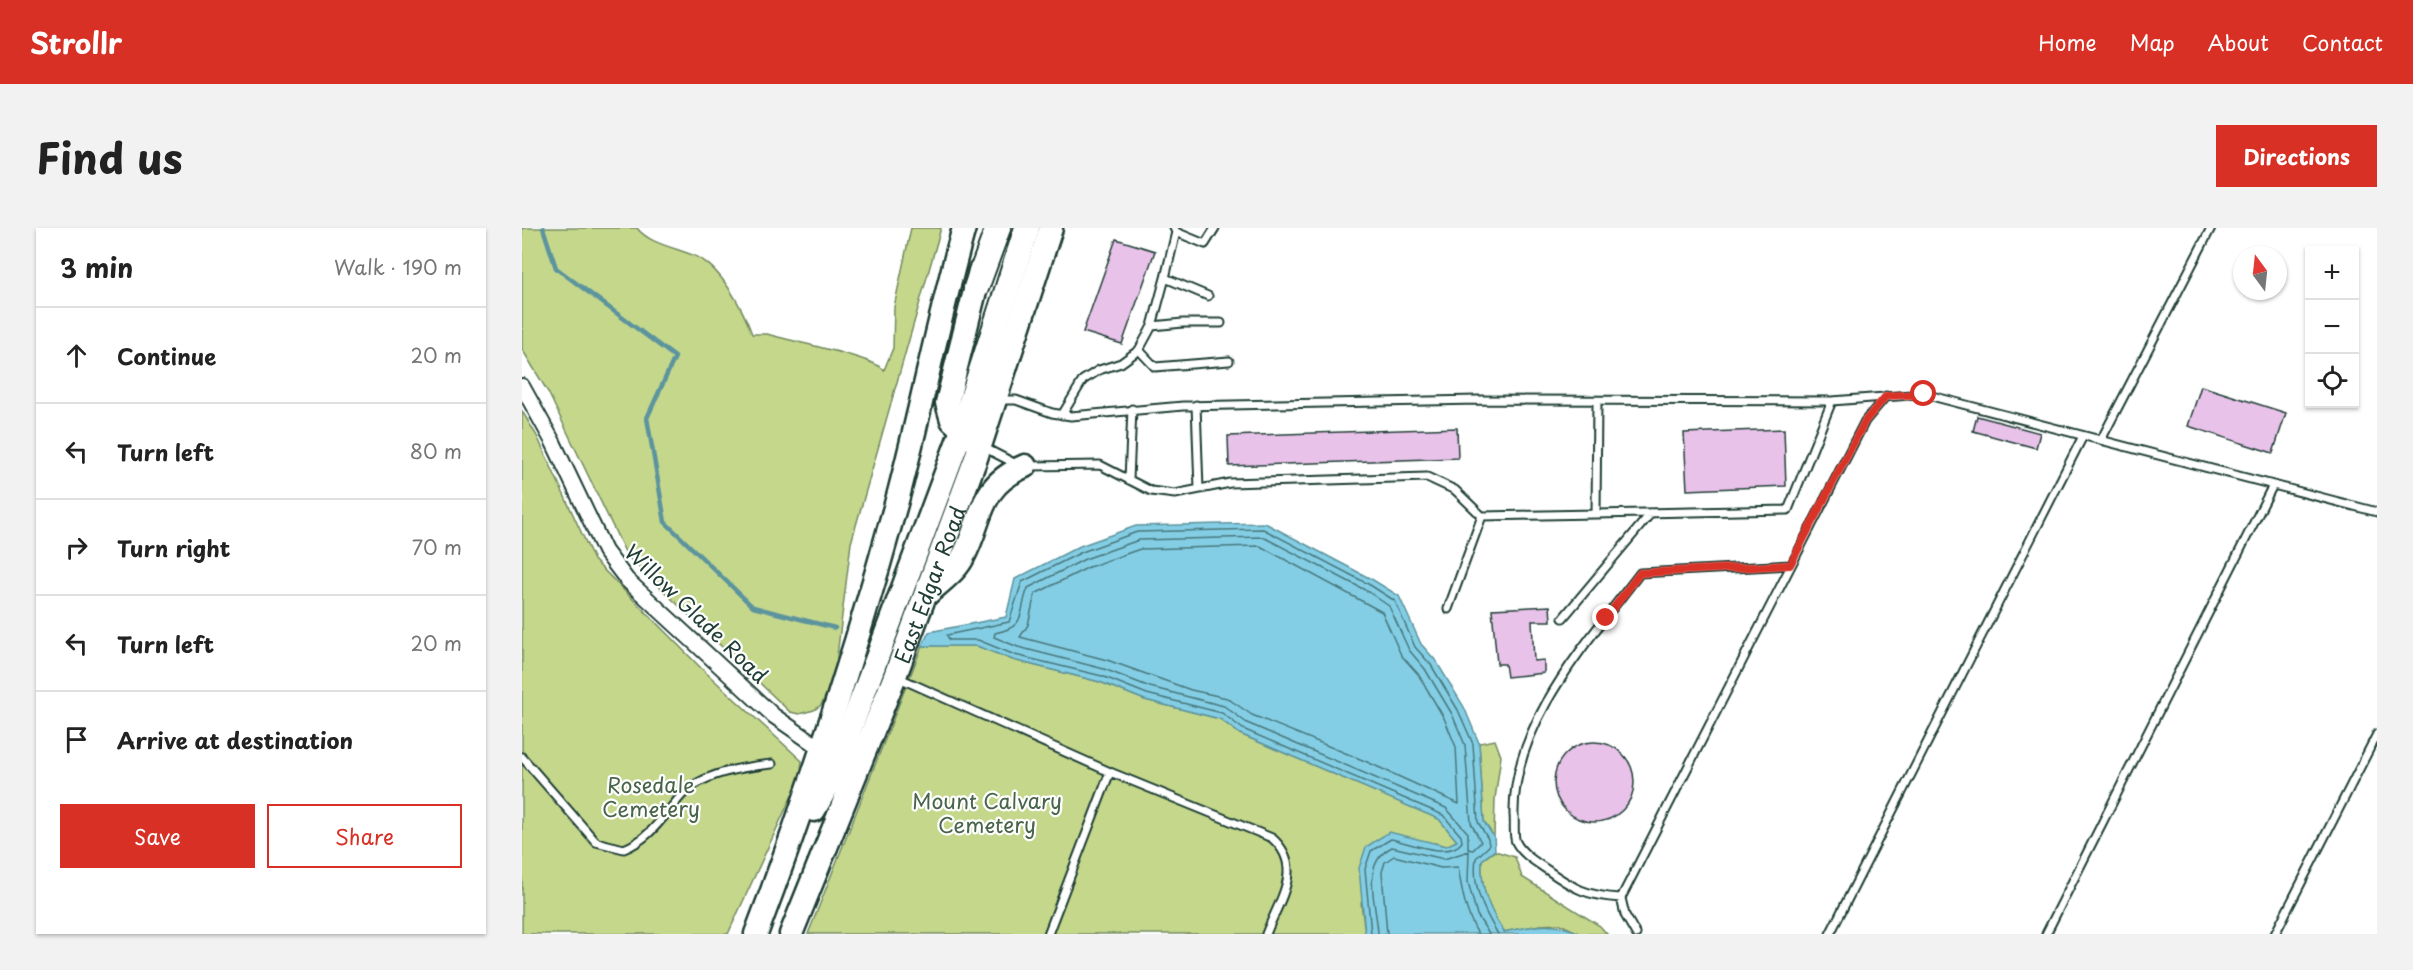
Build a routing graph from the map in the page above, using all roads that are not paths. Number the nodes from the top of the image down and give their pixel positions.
1 (953, 228) edge
2 (964, 228) edge
3 (988, 228) edge
4 (998, 228) edge
5 (1027, 228) edge
6 (1051, 228) edge
7 (1215, 228) edge
8 (2211, 228) edge
9 (1175, 230) edge
10 (1165, 278) junction
11 (949, 286) junction
12 (976, 288) junction
13 (1208, 296) dead end
14 (1221, 323) dead end
15 (1152, 326) junction
16 (1139, 350) junction
17 (1229, 361) dead end
18 (522, 386) edge
19 (1886, 396) junction
20 (984, 401) junction
21 (1597, 401) junction
22 (1832, 401) junction
23 (1196, 405) junction
24 (1132, 409) junction
25 (1062, 416) junction
26 (2083, 436) junction
27 (971, 437) junction
28 (2101, 440) junction
29 (1025, 466) junction
30 (1129, 480) junction
31 (2273, 485) junction
32 (1200, 489) junction
33 (2377, 512) edge
34 (1651, 513) junction
35 (1596, 514) junction
36 (1482, 516) junction
37 (1790, 565) junction
38 (922, 598) junction
39 (1448, 609) dead end
40 (1563, 618) dead end
41 (895, 676) junction
42 (2377, 734) edge
43 (823, 750) junction
44 (522, 757) edge
45 (772, 764) dead end
46 (1110, 772) junction
47 (776, 880) junction
48 (1621, 898) junction
49 (756, 934) edge
50 (791, 934) edge
51 (1048, 934) edge
52 (1266, 934) edge
53 (1636, 934) edge
54 (1830, 934) edge
55 (2046, 934) edge
56 (2275, 934) edge

1 - 11 highway
2 - 11 highway
3 - 12 highway
4 - 12 highway
5 - 20 highway
6 - 20 highway
7 - 9 lane
8 - 28 lane
9 - 10 lane
10 - 13 lane
10 - 15 lane
11 - 43 highway
12 - 27 highway
14 - 15 lane
15 - 16 lane
16 - 17 lane
16 - 25 lane
18 - 43 street, Willow Glade Road
19 - 22 lane
19 - 26 lane
19 - 37 lane
20 - 25 lane
20 - 27 highway
21 - 22 lane
21 - 23 lane
21 - 35 lane
22 - 34 lane
23 - 24 lane
23 - 32 lane
24 - 25 lane
24 - 30 lane
26 - 28 lane
26 - 54 lane
27 - 29 lane
27 - 38 highway, East Edgar Road
27 - 47 highway
28 - 31 lane
29 - 30 lane
29 - 38 highway
30 - 32 lane
31 - 33 lane
31 - 55 lane
32 - 36 lane
34 - 35 lane
34 - 40 lane
35 - 36 lane
36 - 39 lane
37 - 48 lane
37 - 48 lane
38 - 41 highway, East Edgar Road
41 - 46 lane
41 - 50 highway, East Edgar Road
42 - 56 lane
43 - 47 highway
44 - 45 lane
46 - 51 lane
46 - 52 lane
47 - 49 highway
48 - 53 lane

